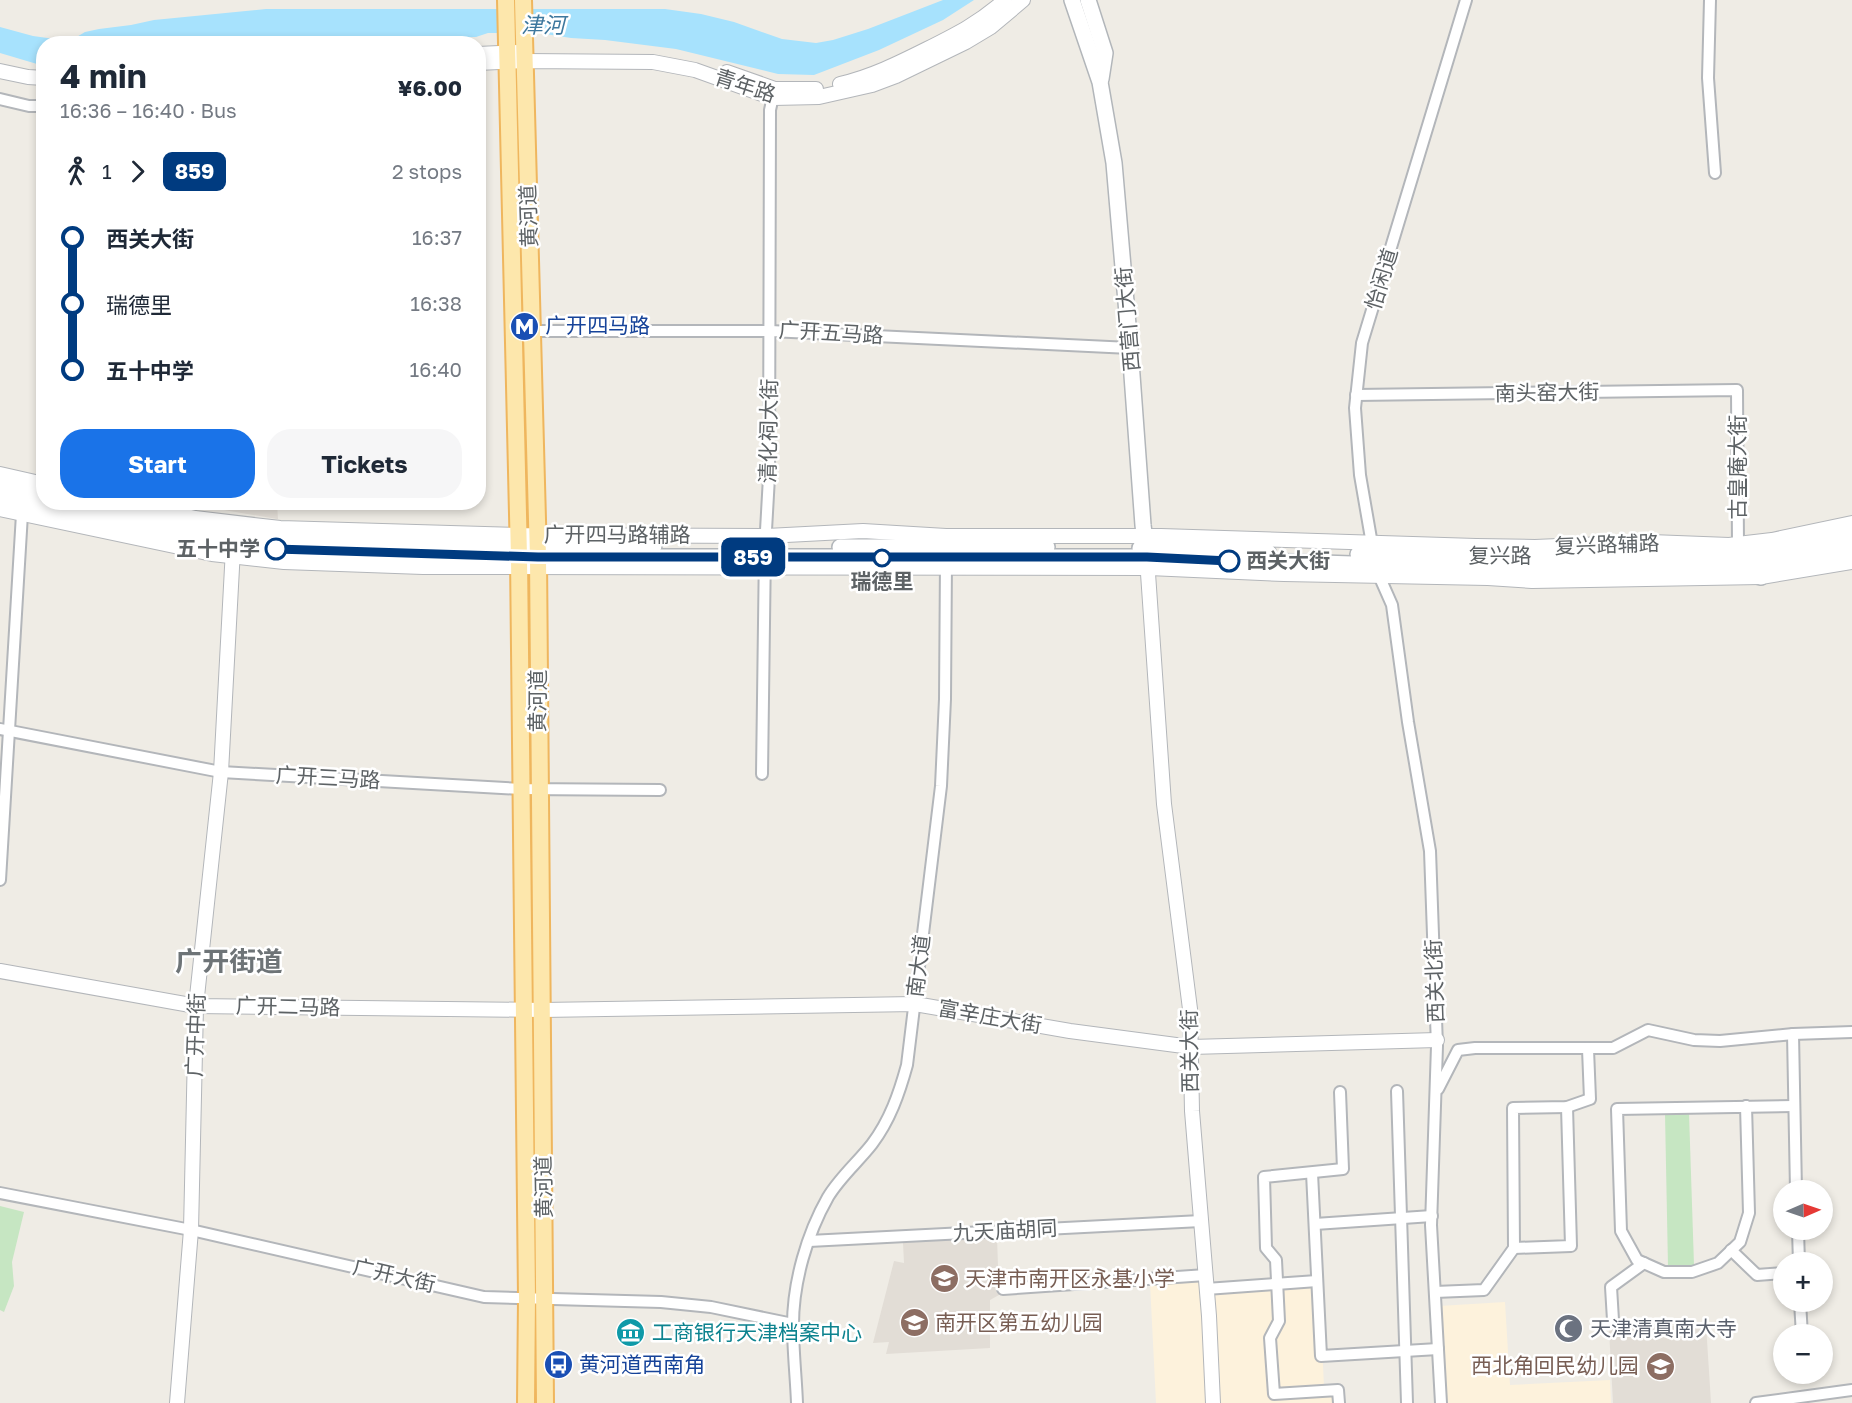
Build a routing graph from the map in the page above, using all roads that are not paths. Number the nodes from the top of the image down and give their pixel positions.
1 (1005, 0) edge
2 (1023, 0) edge
3 (1072, 0) edge
4 (1088, 0) edge
5 (1466, 0) edge
6 (1710, 0) edge
7 (514, 1) edge
8 (516, 52) junction
9 (486, 54) edge
10 (486, 61) edge
11 (0, 71) edge
12 (36, 78) edge
13 (0, 79) edge
14 (1100, 82) junction
15 (36, 85) edge
16 (774, 93) junction
17 (0, 99) edge
18 (36, 106) edge
19 (1715, 173) dead end
20 (770, 330) junction
21 (532, 331) junction
22 (1130, 348) junction
23 (1737, 390) joint
24 (1356, 395) junction
25 (0, 474) edge
26 (36, 482) edge
27 (0, 484) edge
28 (36, 492) edge
29 (0, 496) edge
30 (36, 504) edge
31 (0, 509) edge
32 (61, 510) edge
33 (117, 510) edge
34 (161, 510) edge
35 (22, 514) junction
36 (1852, 523) edge
37 (1852, 537) edge
38 (234, 540) junction
39 (1738, 545) junction
40 (1852, 550) edge
41 (519, 551) junction
42 (537, 551) junction
43 (766, 552) junction
44 (946, 552) junction
45 (1146, 552) junction
46 (1375, 560) junction
47 (1852, 562) edge
48 (1726, 566) junction
49 (1761, 577) junction
50 (4, 729) edge
51 (221, 772) junction
52 (762, 774) dead end
53 (521, 789) junction
54 (539, 789) junction
55 (660, 790) dead end
56 (0, 880) edge
57 (0, 971) edge
58 (915, 1004) junction
59 (196, 1006) junction
60 (523, 1010) junction
61 (542, 1010) junction
62 (1852, 1032) edge
63 (1793, 1034) junction
64 (1437, 1040) junction
65 (1191, 1047) junction
66 (1588, 1049) junction
67 (1397, 1091) dead end
68 (1437, 1091) junction
69 (1340, 1092) dead end
70 (1746, 1106) junction
71 (1794, 1106) junction
72 (1567, 1107) junction
73 (1312, 1173) junction
74 (1796, 1180) edge
75 (0, 1193) edge
76 (1432, 1216) junction
77 (1400, 1218) junction
78 (1201, 1221) junction
79 (1315, 1224) junction
80 (191, 1230) junction
81 (809, 1241) junction
82 (1514, 1248) junction
83 (1731, 1251) junction
84 (1644, 1263) junction
85 (1773, 1274) edge
86 (1317, 1281) junction
87 (1206, 1282) junction
88 (1277, 1283) junction
89 (1003, 1289) dead end
90 (1435, 1292) junction
91 (527, 1298) junction
92 (545, 1299) junction
93 (1613, 1320) dead end
94 (793, 1324) junction
95 (1438, 1348) junction
96 (1405, 1351) junction
97 (1852, 1390) edge
98 (177, 1403) edge
99 (526, 1403) edge
100 (545, 1403) edge
101 (797, 1403) edge
102 (1213, 1403) edge
103 (1339, 1403) edge
104 (1407, 1403) edge
105 (1441, 1403) edge
106 (1756, 1403) edge

1 - 16 street, 青年路
2 - 16 street, 青年路
3 - 14 main road, 西营门大街
4 - 14 main road, 西营门大街
5 - 24 street, 怡闲道
6 - 19 street
7 - 8 main road, 黄河道
8 - 9 street, 青年路
8 - 10 street, 青年路
8 - 16 street, 青年路
8 - 21 main road, 黄河道
8 - 41 main road, 黄河道
11 - 12 street
13 - 15 street
14 - 22 main road, 西营门大街
16 - 20 street, 清化祠大街
17 - 18 street
20 - 21 street, 广开五马路
20 - 22 street, 广开五马路
20 - 43 street, 清化祠大街
21 - 42 main road, 黄河道
22 - 45 main road, 西营门大街
23 - 24 street, 南头窑大街
23 - 39 street, 古皇庵大街
24 - 46 street, 怡闲道
25 - 26 street
27 - 28 main road
29 - 30 main road
31 - 35 street
32 - 38 main road
33 - 38 main road
34 - 38 street
35 - 38 street
35 - 50 street
36 - 39 street, 复兴路辅路
37 - 46 main road, 复兴路
38 - 41 main road
38 - 41 street
38 - 51 street, 广开中街
39 - 46 street, 复兴路辅路
40 - 48 main road, 复兴路
41 - 42 main road
41 - 42 street, 广开四马路辅路
41 - 53 main road, 黄河道
42 - 43 main road
42 - 43 street, 广开四马路辅路
42 - 54 main road, 黄河道
43 - 44 main road
43 - 44 street, 广开四马路辅路
43 - 52 street, 清化祠大街
44 - 45 main road
44 - 45 street, 广开四马路辅路
44 - 58 street, 南大道
45 - 46 street, 复兴路辅路
45 - 46 main road, 复兴路
45 - 46 street, 复兴路辅路
45 - 65 street, 西关大街
46 - 48 main road, 复兴路
46 - 49 street, 复兴路辅路
46 - 64 street, 西关北街
47 - 49 street, 复兴路辅路
48 - 49 main road
50 - 51 street, 广开三马路
50 - 56 street
51 - 53 street, 广开三马路
51 - 59 street, 广开中街
53 - 54 street, 广开三马路
53 - 60 main road, 黄河道
54 - 55 street, 广开三马路
54 - 61 main road, 黄河道
57 - 59 street, 广开二马路
58 - 61 street, 富辛庄大街
58 - 65 street, 富辛庄大街
58 - 81 street, 南大道
59 - 60 street, 广开二马路
59 - 80 street, 广开中街
60 - 61 street, 广开二马路
60 - 91 main road, 黄河道
61 - 92 main road, 黄河道
62 - 63 street
63 - 66 street
63 - 71 street
64 - 65 street, 富辛庄大街
64 - 68 street, 西关北街
65 - 78 street, 西关大街
66 - 68 street
66 - 72 street
67 - 77 street
68 - 76 street, 西关北街
69 - 73 street
70 - 71 street
70 - 83 street
70 - 84 street
71 - 74 street
72 - 82 street
72 - 82 street
73 - 79 street
73 - 88 street
75 - 80 street, 广开大街
76 - 77 street
76 - 90 street, 西关北街
77 - 79 street
77 - 96 street
78 - 81 street, 九天庙胡同
78 - 87 street, 西关大街
79 - 86 street
80 - 91 street, 广开大街
80 - 98 street, 广开中街
81 - 94 street, 南大道
82 - 90 street
83 - 84 street
83 - 85 street
84 - 93 street
86 - 88 street
86 - 96 street
87 - 88 street
87 - 89 street
87 - 102 street, 西关大街
88 - 103 street
90 - 95 street, 西关北街
91 - 92 street, 广开大街
91 - 99 main road, 黄河道
92 - 94 street, 广开大街
92 - 100 main road, 黄河道
94 - 101 street, 南大道
95 - 96 street
95 - 105 street, 西关北街
96 - 104 street
97 - 106 street

